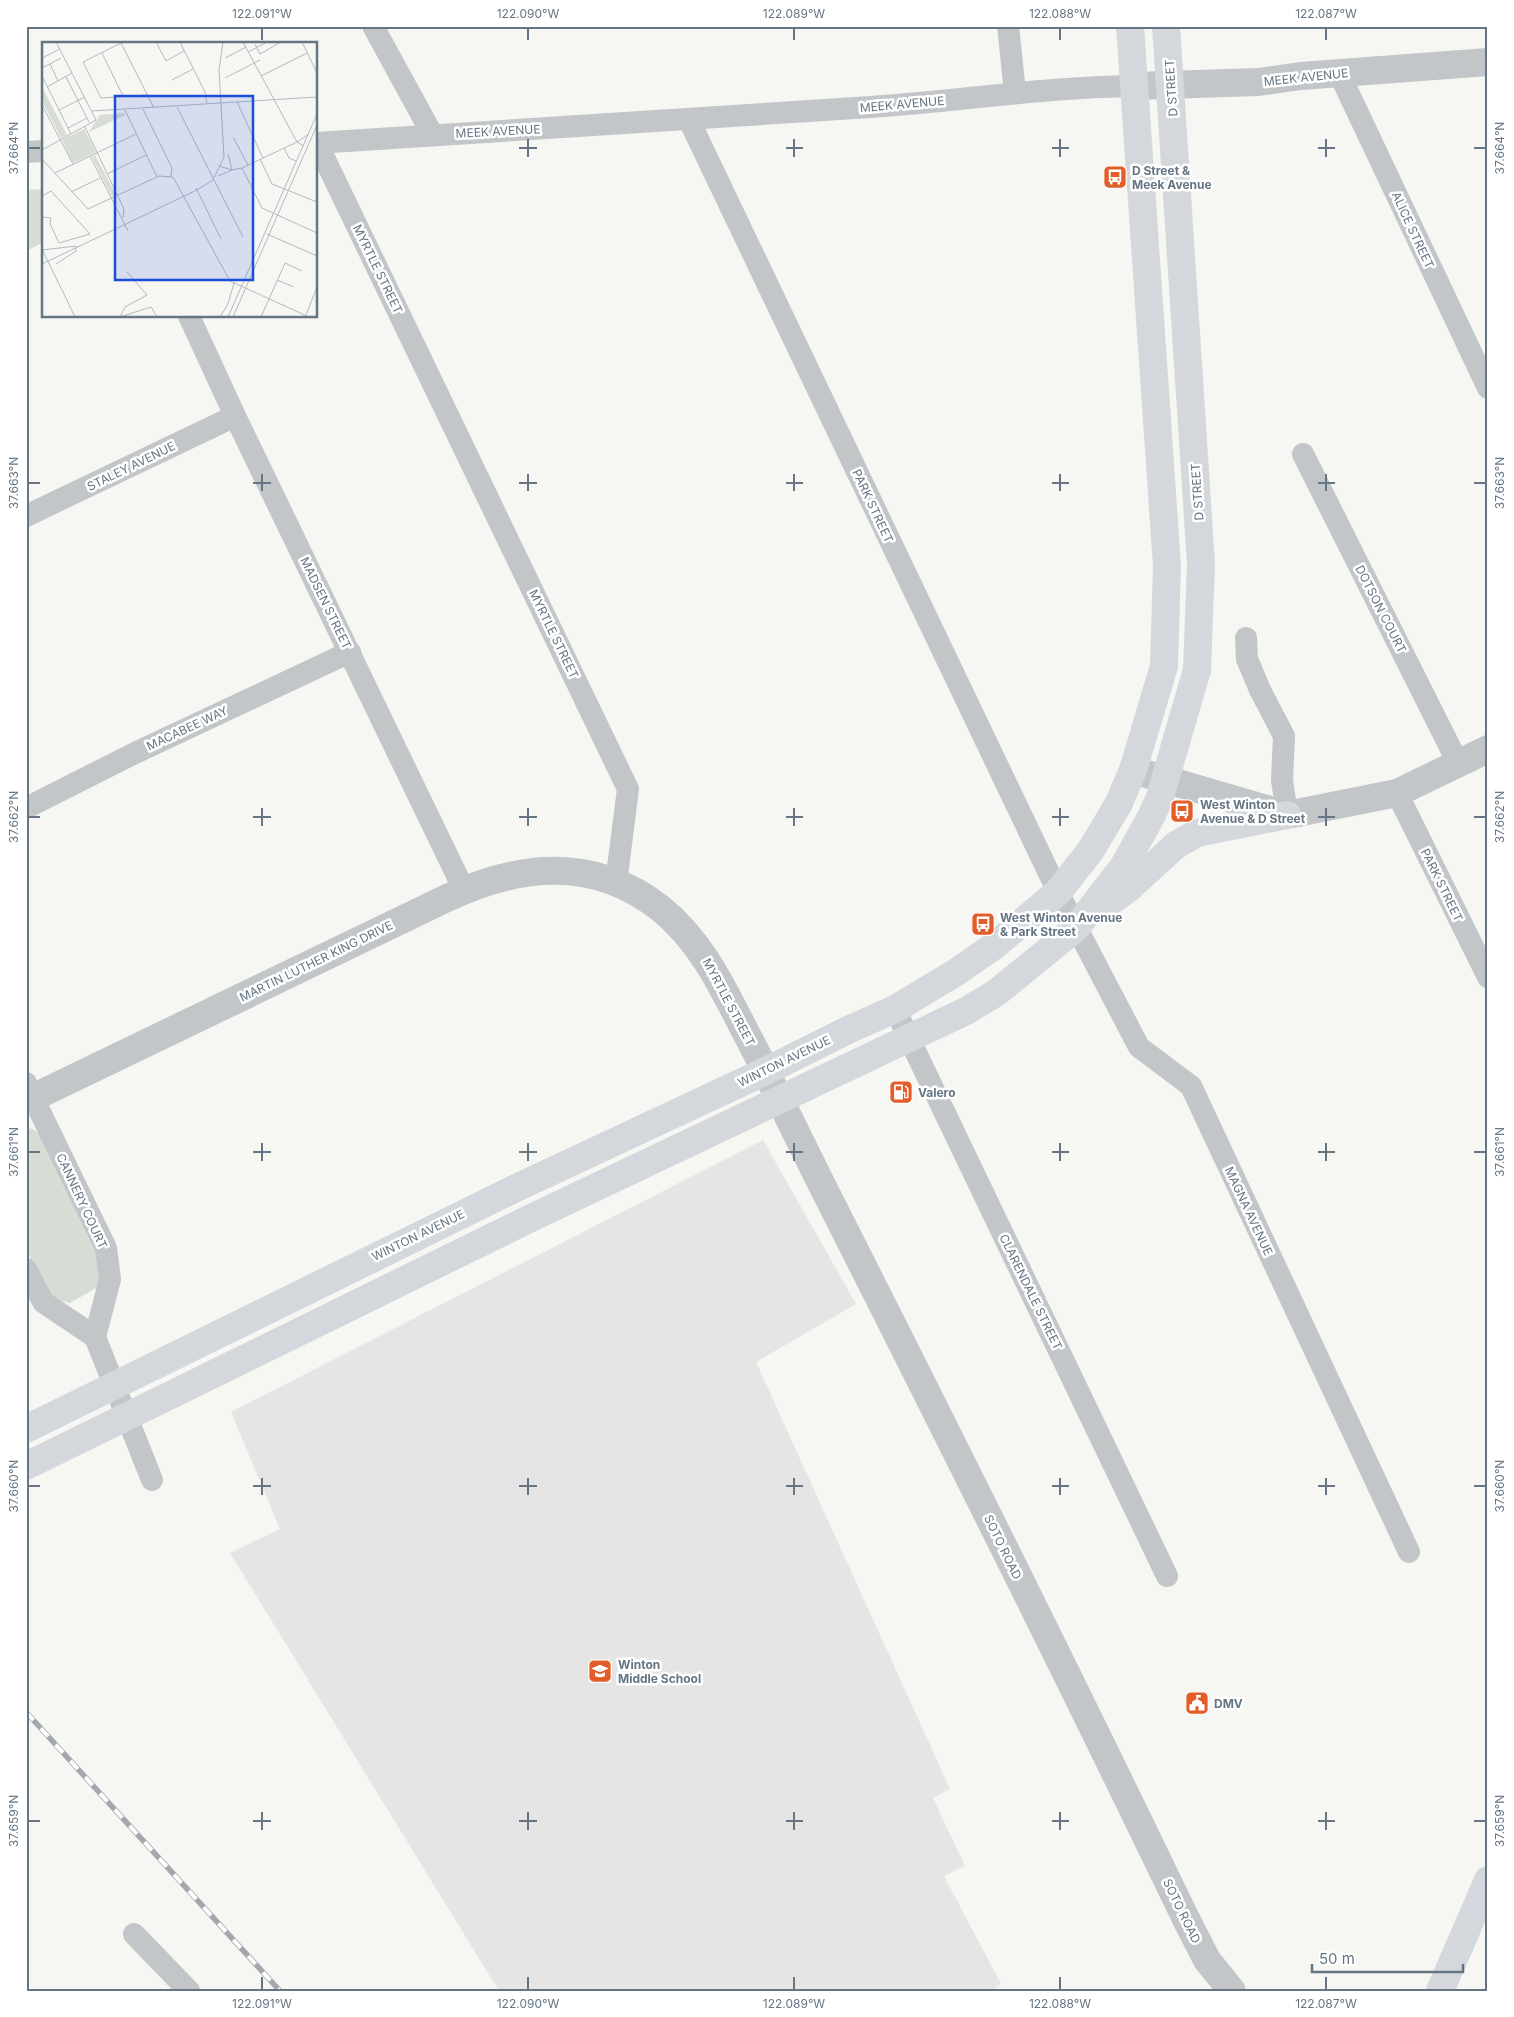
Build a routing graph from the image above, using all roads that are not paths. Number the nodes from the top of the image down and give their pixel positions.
1 (373, 26) edge
2 (1008, 26) edge
3 (1130, 26) edge
4 (1166, 26) edge
5 (1488, 62) edge
6 (1339, 73) junction
7 (1171, 85) junction
8 (1134, 86) junction
9 (1014, 92) junction
10 (689, 120) junction
11 (432, 134) junction
12 (318, 143) edge
13 (318, 145) edge
14 (42, 151) edge
15 (26, 152) edge
16 (190, 318) edge
17 (1488, 388) edge
18 (235, 416) junction
19 (1304, 454) dead end
20 (26, 516) edge
21 (1246, 638) dead end
22 (350, 652) junction
23 (1488, 749) edge
24 (1458, 763) junction
25 (1133, 770) junction
26 (1166, 780) junction
27 (1397, 793) junction
28 (26, 808) edge
29 (1287, 815) junction
30 (616, 883) junction
31 (464, 890) junction
32 (1058, 892) junction
33 (1080, 924) junction
34 (1488, 976) edge
35 (895, 1009) junction
36 (910, 1039) junction
37 (766, 1071) junction
38 (29, 1094) edge
39 (780, 1100) junction
40 (26, 1269) edge
41 (95, 1336) junction
42 (26, 1429) edge
43 (26, 1466) edge
44 (152, 1480) dead end
45 (1409, 1552) dead end
46 (1167, 1576) dead end
47 (1488, 1880) edge
48 (134, 1934) dead end
49 (188, 1991) edge
50 (1232, 1991) edge
51 (1440, 1991) edge

1 - 11 street
2 - 9 street
3 - 8 main road
4 - 7 main road, D STREET
5 - 6 street, MEEK AVENUE
6 - 7 street, MEEK AVENUE
6 - 17 street, ALICE STREET
7 - 8 street, MEEK AVENUE
7 - 26 main road, D STREET
8 - 9 street, MEEK AVENUE
8 - 25 main road
9 - 10 street, MEEK AVENUE
10 - 11 street, MEEK AVENUE
10 - 32 street, PARK STREET
11 - 12 street, MEEK AVENUE
13 - 30 street, MYRTLE STREET
14 - 15 street
16 - 18 street, MADSEN STREET
18 - 20 street, STALEY AVENUE
18 - 22 street, MADSEN STREET
19 - 24 street, DOTSON COURT
21 - 29 street
22 - 28 street, MACABEE WAY
22 - 31 street, MADSEN STREET
23 - 24 street
24 - 27 street
25 - 26 street
25 - 32 main road, WINTON AVENUE
26 - 29 street
26 - 33 main road, D STREET
27 - 29 street
27 - 34 street, PARK STREET
29 - 33 main road
30 - 31 street, MARTIN LUTHER KING DRIVE
30 - 37 street, MYRTLE STREET
31 - 38 street, MARTIN LUTHER KING DRIVE
32 - 33 street, MAGNA AVENUE
32 - 35 main road, WINTON AVENUE
33 - 36 main road
33 - 45 street, MAGNA AVENUE
35 - 36 street, CLARENDALE STREET
35 - 37 main road, WINTON AVENUE
36 - 39 main road
36 - 46 street, CLARENDALE STREET
37 - 39 street, MYRTLE STREET
37 - 42 main road, WINTON AVENUE
38 - 41 street, CANNERY COURT
39 - 43 main road
39 - 50 street, SOTO ROAD
40 - 41 street
41 - 44 street
47 - 51 main road
48 - 49 street

